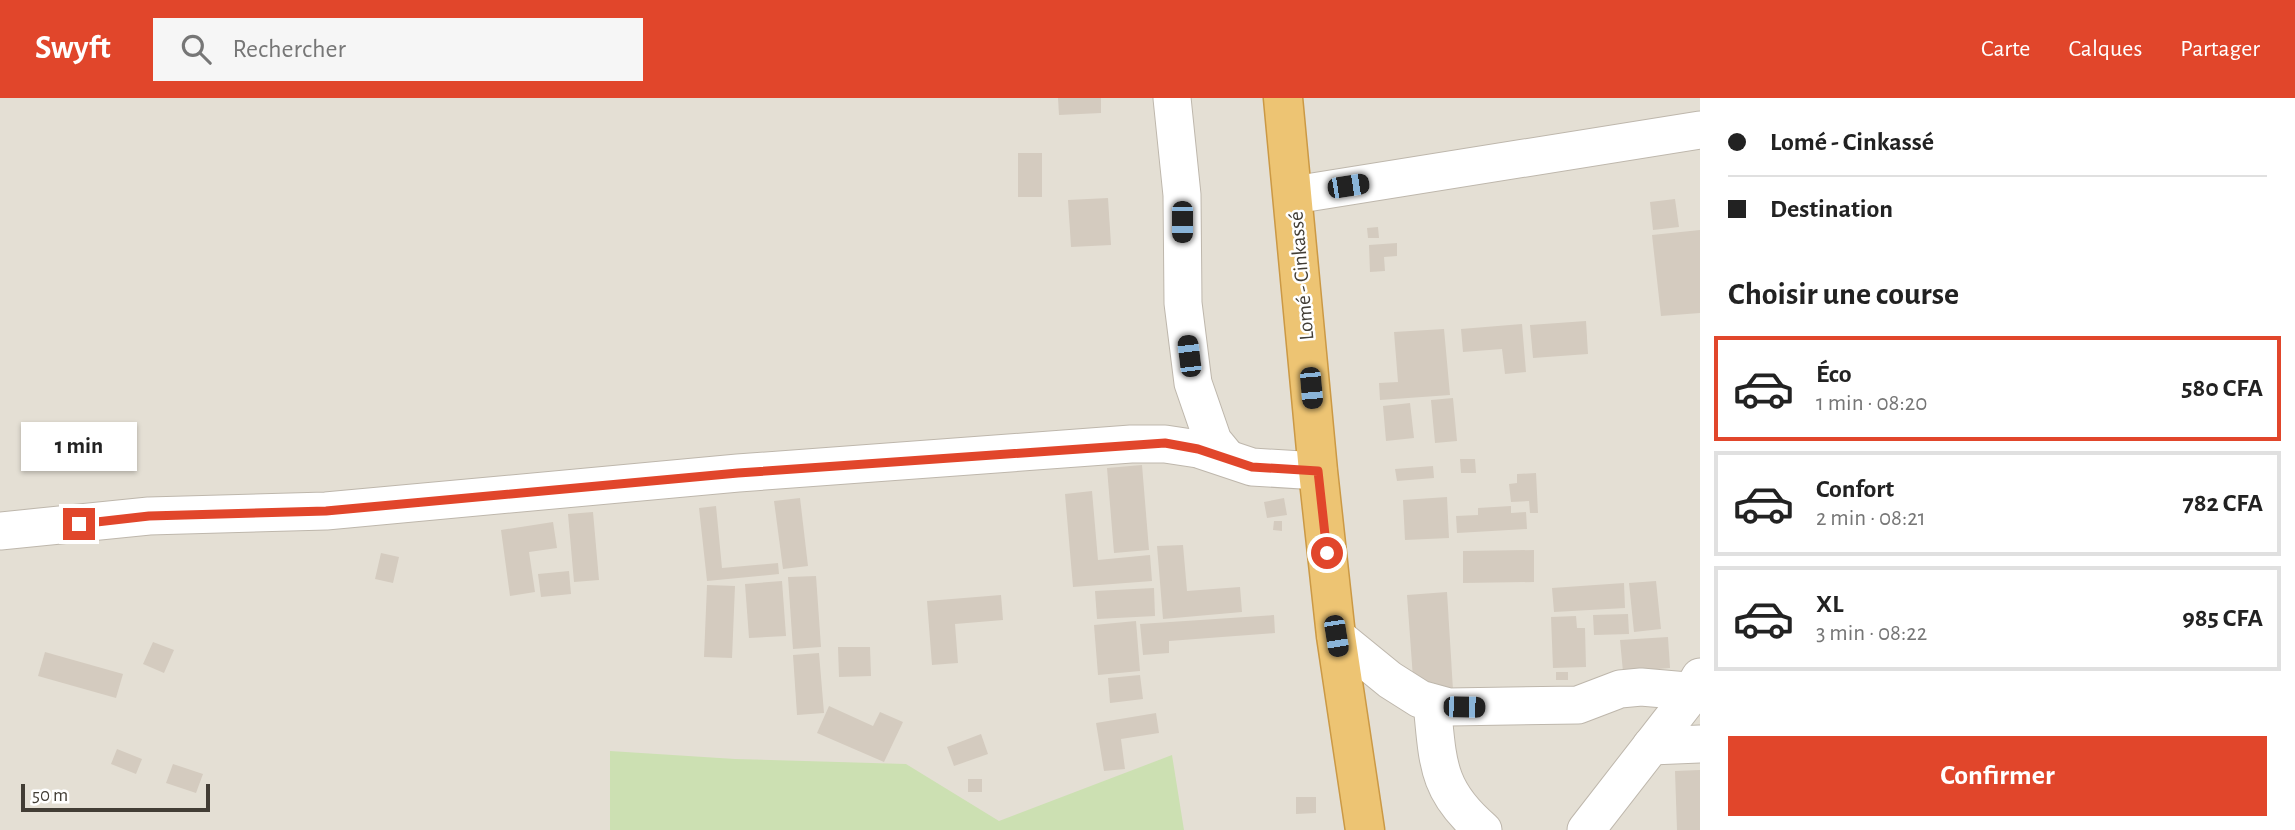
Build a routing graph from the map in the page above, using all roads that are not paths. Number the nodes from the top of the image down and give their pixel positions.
1 (1172, 98) edge
2 (1283, 98) edge
3 (1700, 130) edge
4 (1294, 195) junction
5 (1227, 458) junction
6 (1318, 471) junction
7 (3, 528) edge
8 (1336, 636) junction
9 (1697, 687) edge
10 (1432, 703) junction
11 (1700, 744) edge
12 (1651, 746) junction
13 (1365, 830) edge
14 (1483, 830) edge
15 (1586, 830) edge

1 - 5 street
2 - 4 highway, Lomé - Cinkassé
3 - 4 street
4 - 6 highway, Lomé - Cinkassé
5 - 6 street
5 - 7 street
6 - 8 highway, Lomé - Cinkassé
8 - 10 street
8 - 13 highway, Lomé - Cinkassé
9 - 10 street
9 - 12 street
10 - 14 street
11 - 12 street
12 - 15 street

